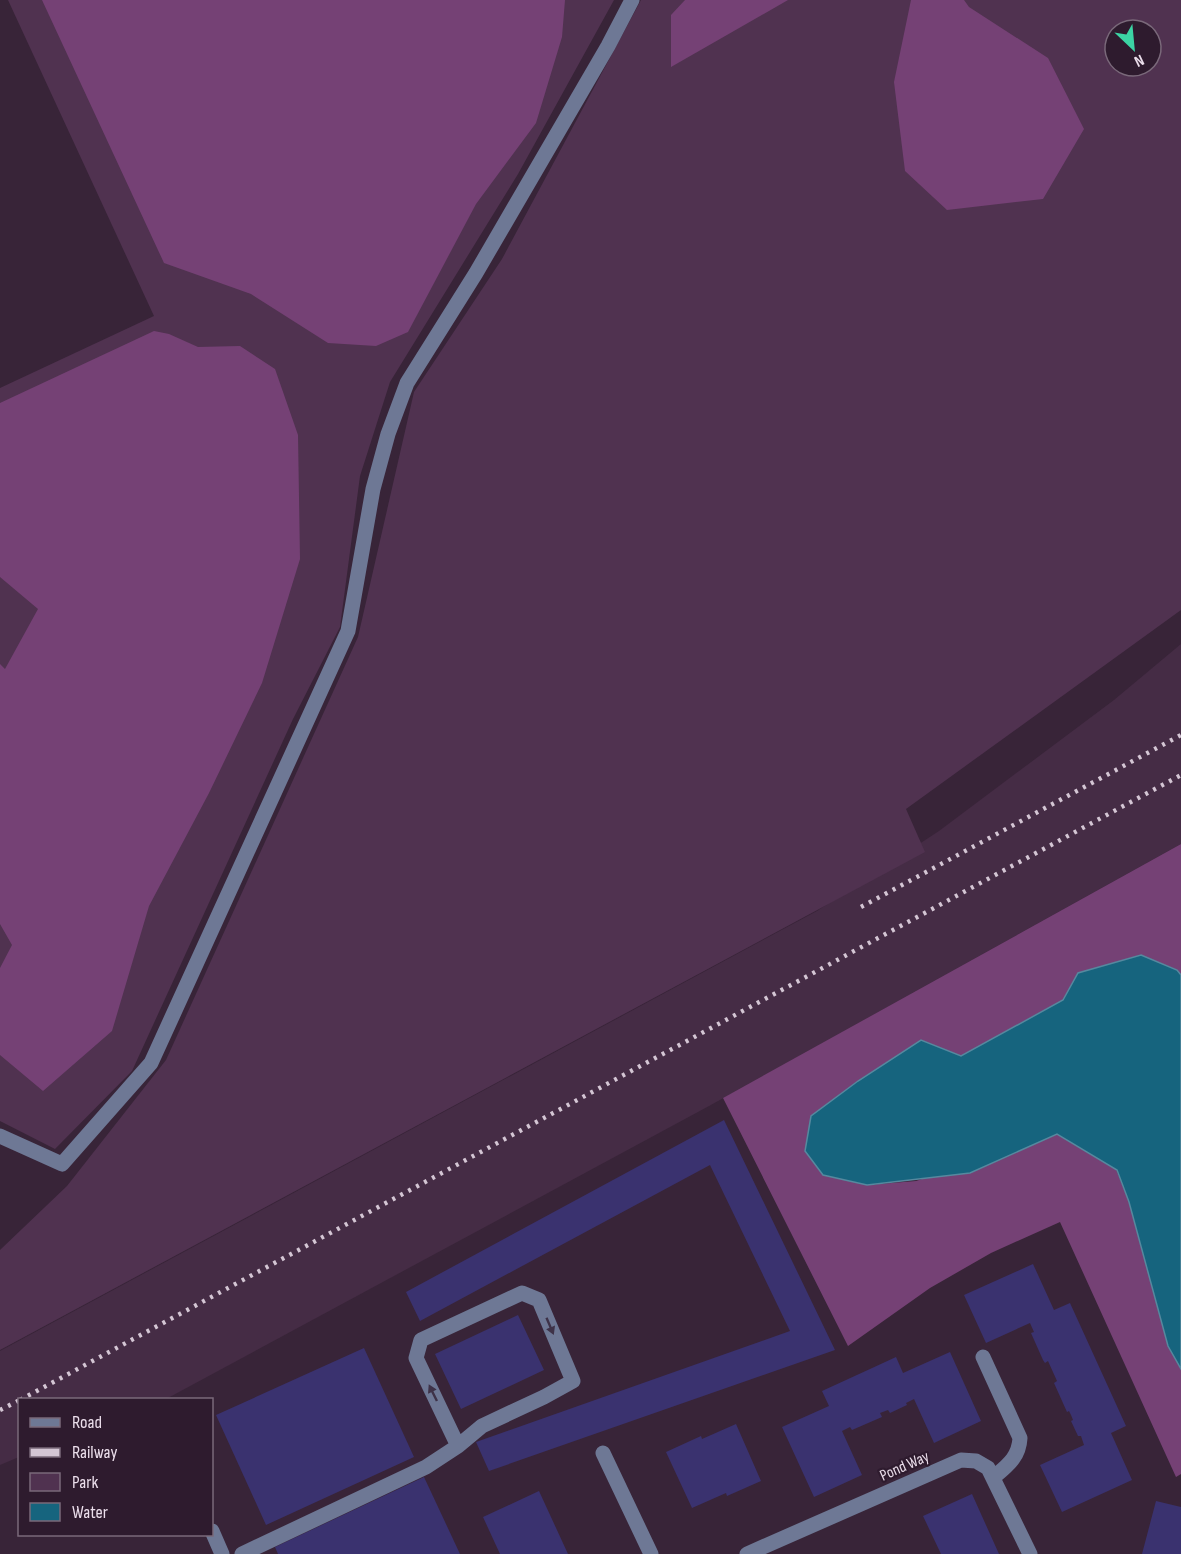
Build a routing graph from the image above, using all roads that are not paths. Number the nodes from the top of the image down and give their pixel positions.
1 (632, 0) edge
2 (0, 1136) edge
3 (983, 1357) dead end
4 (458, 1446) junction
5 (603, 1453) dead end
6 (994, 1477) junction
7 (213, 1533) edge
8 (222, 1554) edge
9 (242, 1554) edge
10 (651, 1554) edge
11 (747, 1554) edge
12 (1030, 1554) edge

1 - 2 street
3 - 6 street
4 -> 4 street
4 - 9 street
5 - 10 street
6 - 11 street, Pond Way
6 - 12 street, Pond Way
7 - 8 street

